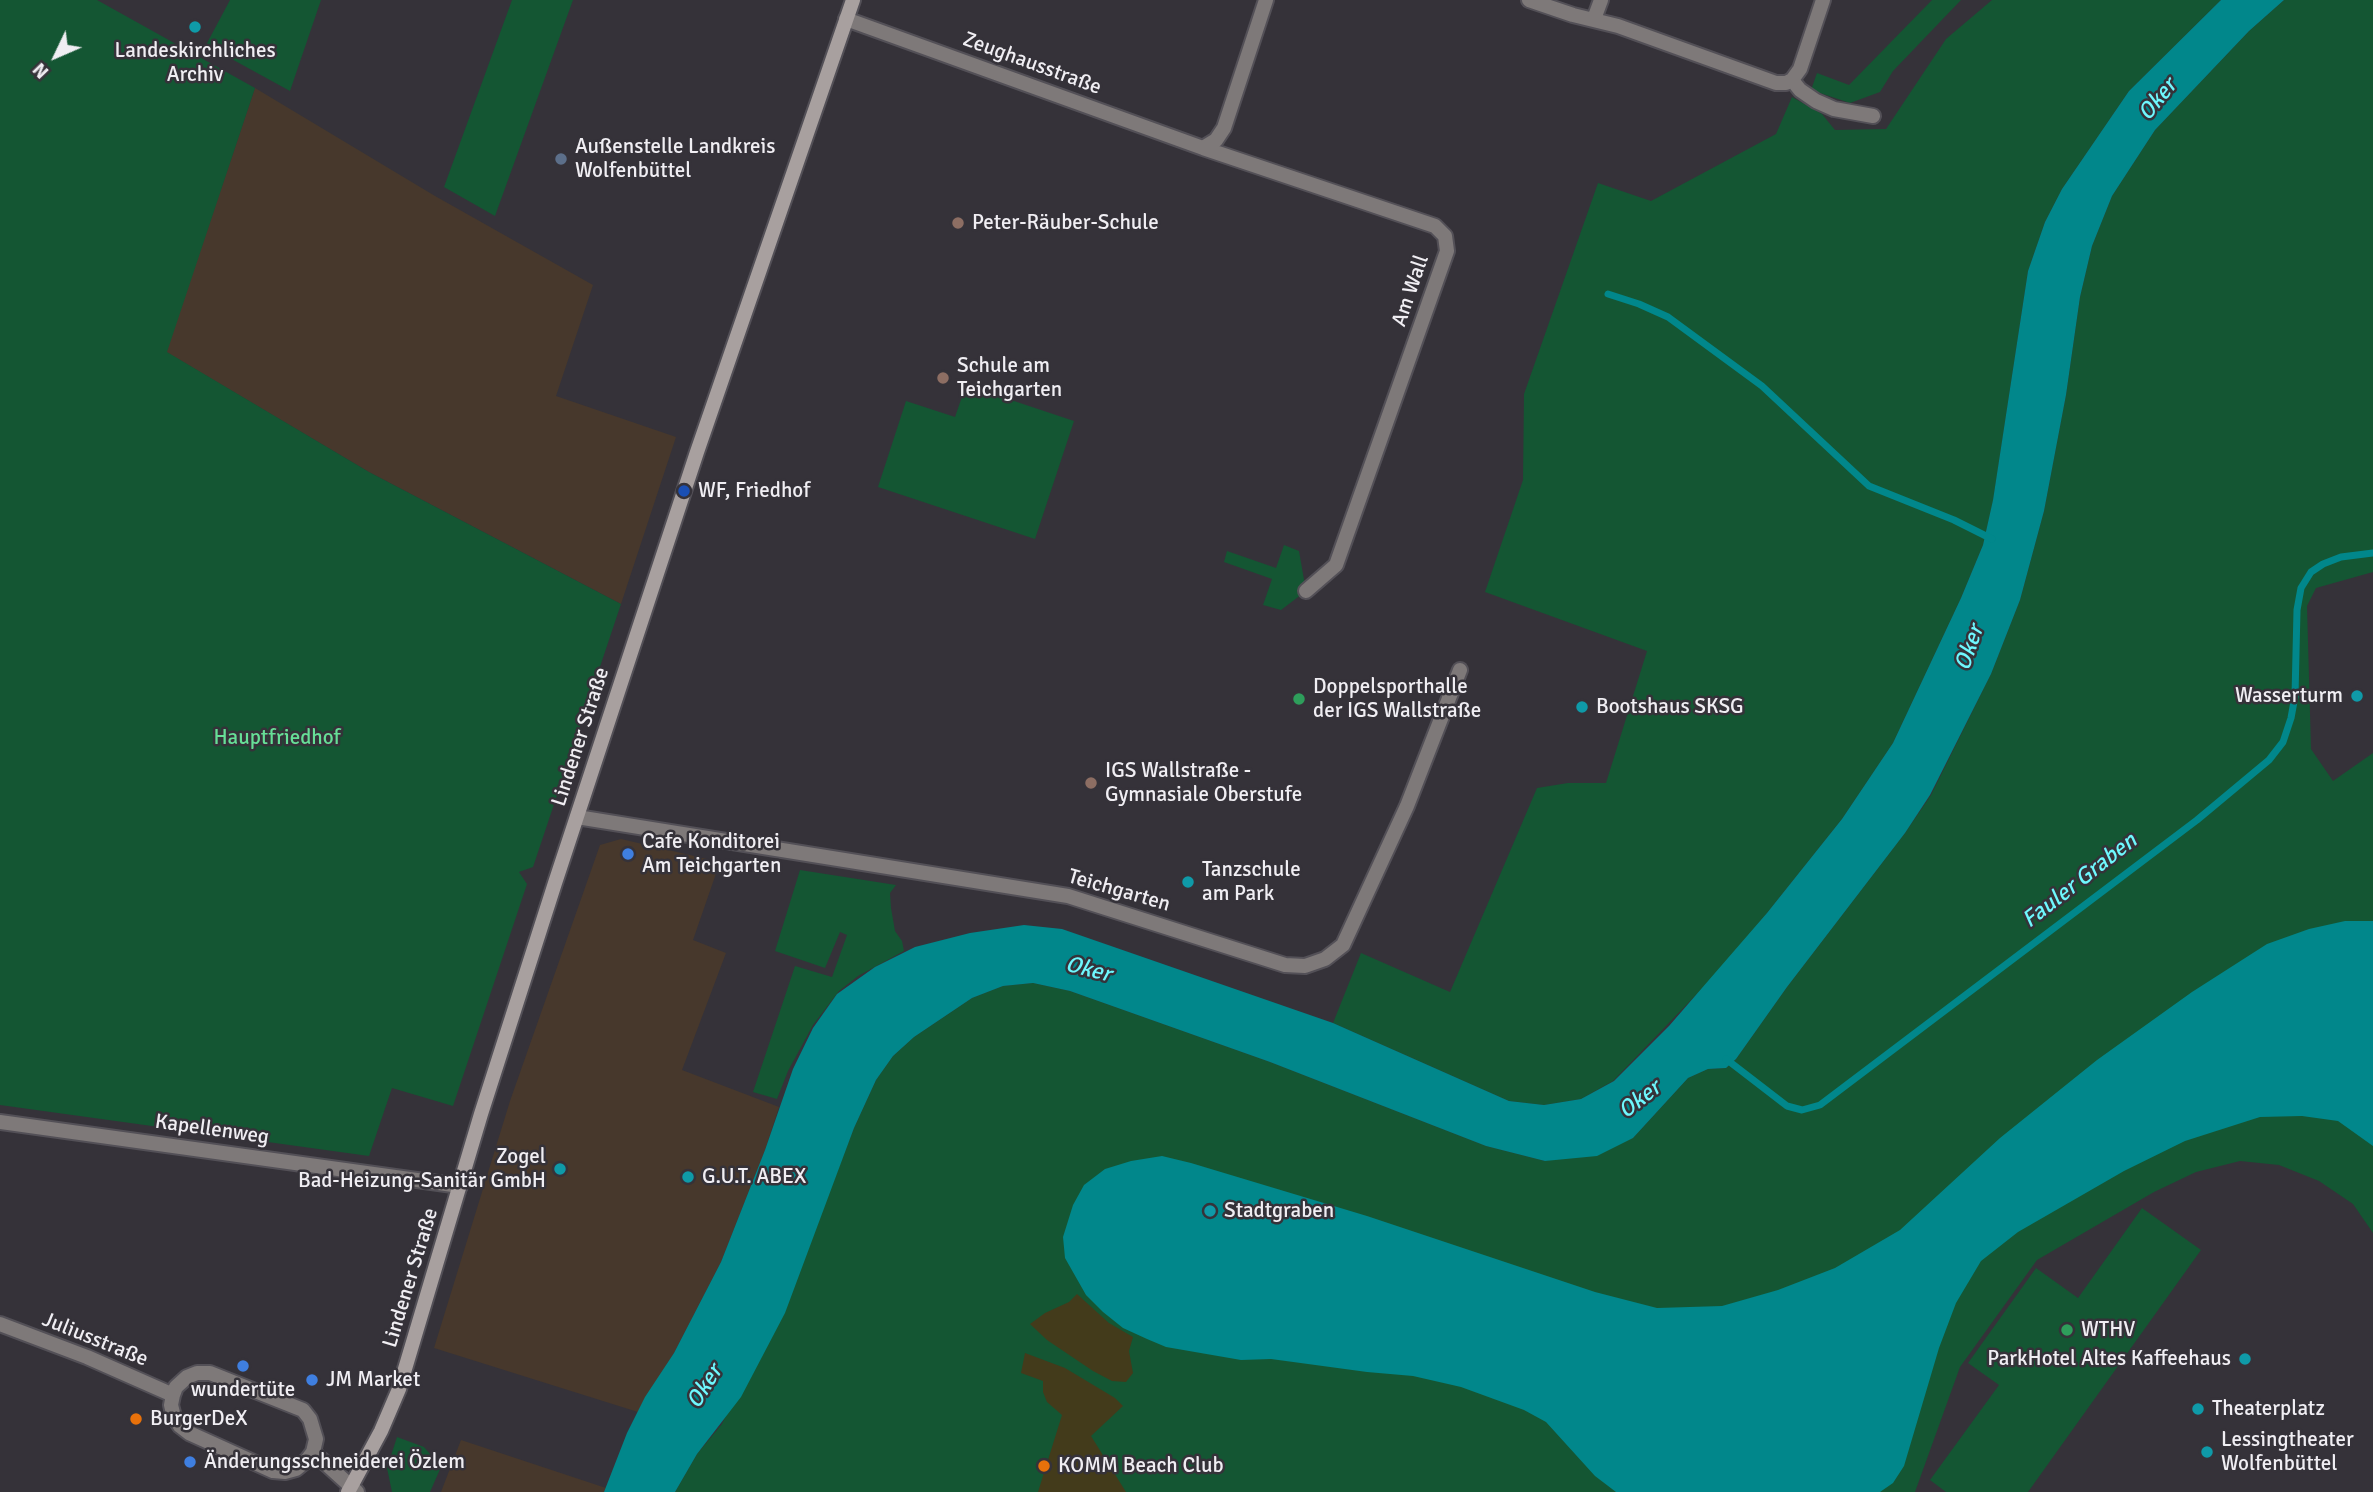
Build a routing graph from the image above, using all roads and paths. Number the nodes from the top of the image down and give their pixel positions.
1 (853, 0) edge
2 (1266, 0) edge
3 (1529, 0) edge
4 (1601, 0) edge
5 (1823, 0) edge
6 (846, 19) junction
7 (1594, 19) junction
8 (1792, 80) junction
9 (1873, 116) dead end
10 (1203, 148) junction
11 (1306, 591) dead end
12 (1460, 670) dead end
13 (578, 817) junction
14 (0, 1122) edge
15 (460, 1185) junction
16 (0, 1324) edge
17 (173, 1395) junction
18 (313, 1452) junction
19 (352, 1490) edge

1 - 6 main road, Lindener Straße
2 - 10 street
3 - 7 street
4 - 7 street
5 - 8 street
6 - 10 street, Zeughausstraße
6 - 13 main road, Lindener Straße
7 - 8 street
8 - 9 street
10 - 11 street, Am Wall
12 - 13 street, Teichgarten
13 - 15 main road, Lindener Straße
14 - 15 street, Kapellenweg
15 - 19 main road, Lindener Straße
16 - 17 street, Juliusstraße
17 - 18 street
17 - 18 street
18 - 19 street

